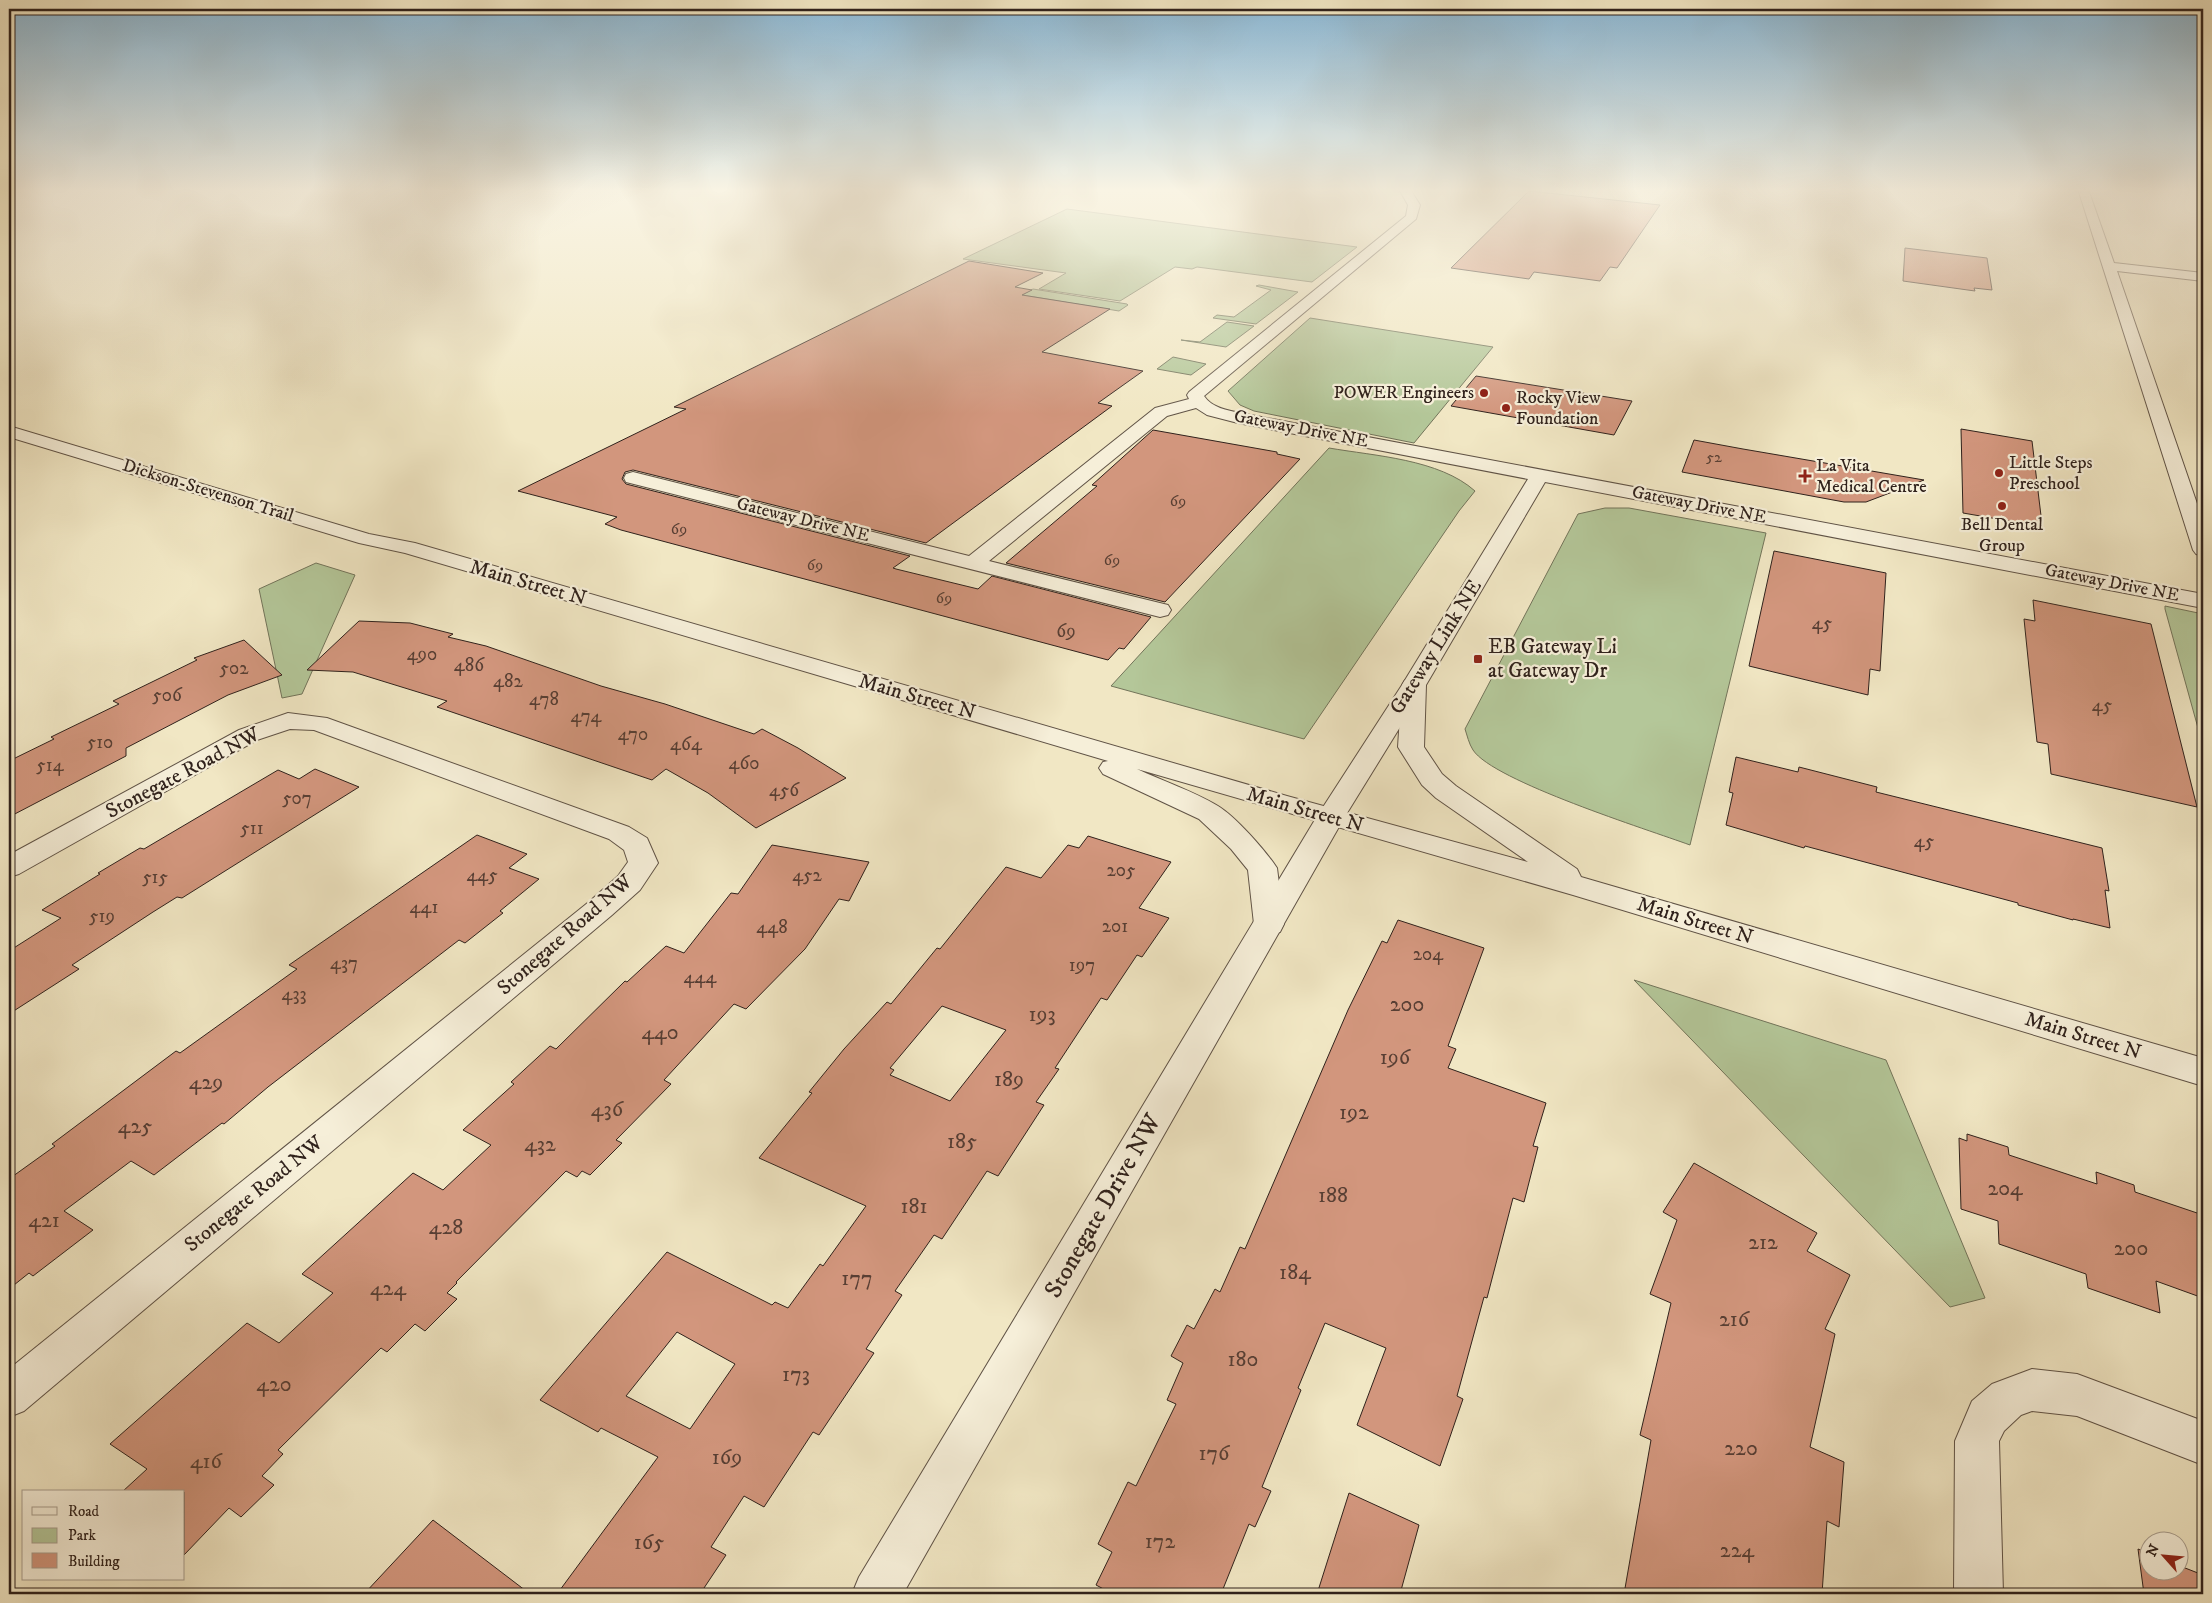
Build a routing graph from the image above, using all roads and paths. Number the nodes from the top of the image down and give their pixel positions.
1 (1355, 264) edge
2 (2110, 266) joint
3 (2203, 277) edge
4 (1198, 402) junction
5 (9, 431) edge
6 (1540, 475) junction
7 (633, 478) dead end
8 (408, 547) joint
9 (2203, 550) edge
10 (973, 563) junction
11 (2203, 601) edge
12 (1160, 610) dead end
13 (1414, 685) junction
14 (1029, 729) junction
15 (1330, 818) junction
16 (9, 867) edge
17 (1584, 888) junction
18 (1269, 924) junction
19 (2203, 1072) edge
20 (9, 1396) edge
21 (2203, 1443) edge
22 (876, 1594) edge
23 (1978, 1594) edge

1 - 4 street
2 - 3 street
2 - 9 street
4 - 6 street, Gateway Drive NE
4 - 10 street
5 - 8 street, Dickson-Stevenson Trail
6 - 11 street, Gateway Drive NE
6 - 13 street, Gateway Link NE
7 - 10 street, Gateway Drive NE
8 - 14 street, Main Street N
10 - 12 street, Gateway Drive NE
13 - 15 street, Gateway Link NE
13 - 17 street
14 - 15 street, Main Street N
14 - 18 street
15 - 17 street, Main Street N
15 - 18 street, Stonegate Drive NW
16 - 20 street, Stonegate Road NW
17 - 19 street, Main Street N
18 - 22 street, Stonegate Drive NW
21 - 23 street

